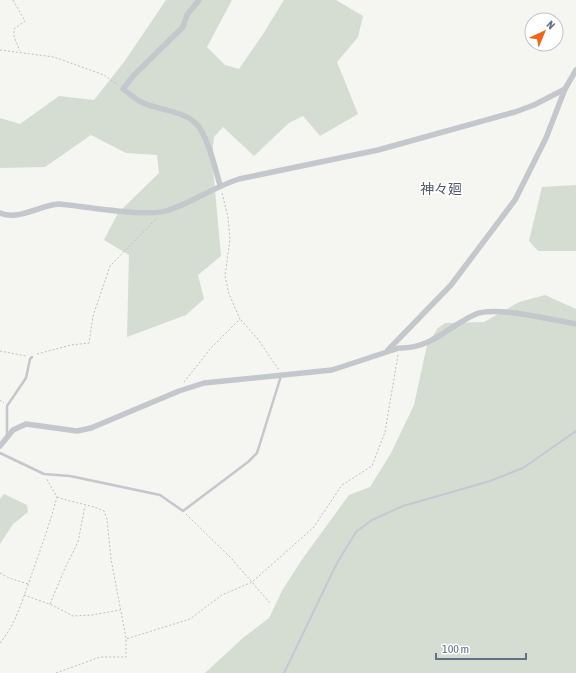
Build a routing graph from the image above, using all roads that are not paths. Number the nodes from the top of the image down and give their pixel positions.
1 (199, 0) edge
2 (576, 70) edge
3 (565, 88) junction
4 (220, 185) junction
5 (0, 213) edge
6 (576, 324) edge
7 (387, 352) junction
8 (32, 357) road end
9 (281, 376) junction
10 (7, 438) junction
11 (0, 446) edge
12 (0, 453) edge

1 - 4 street
2 - 3 street
3 - 4 street
3 - 7 street
4 - 5 street
6 - 7 street
7 - 9 street
8 - 10 lane
9 - 10 street
9 - 12 lane
10 - 11 street

